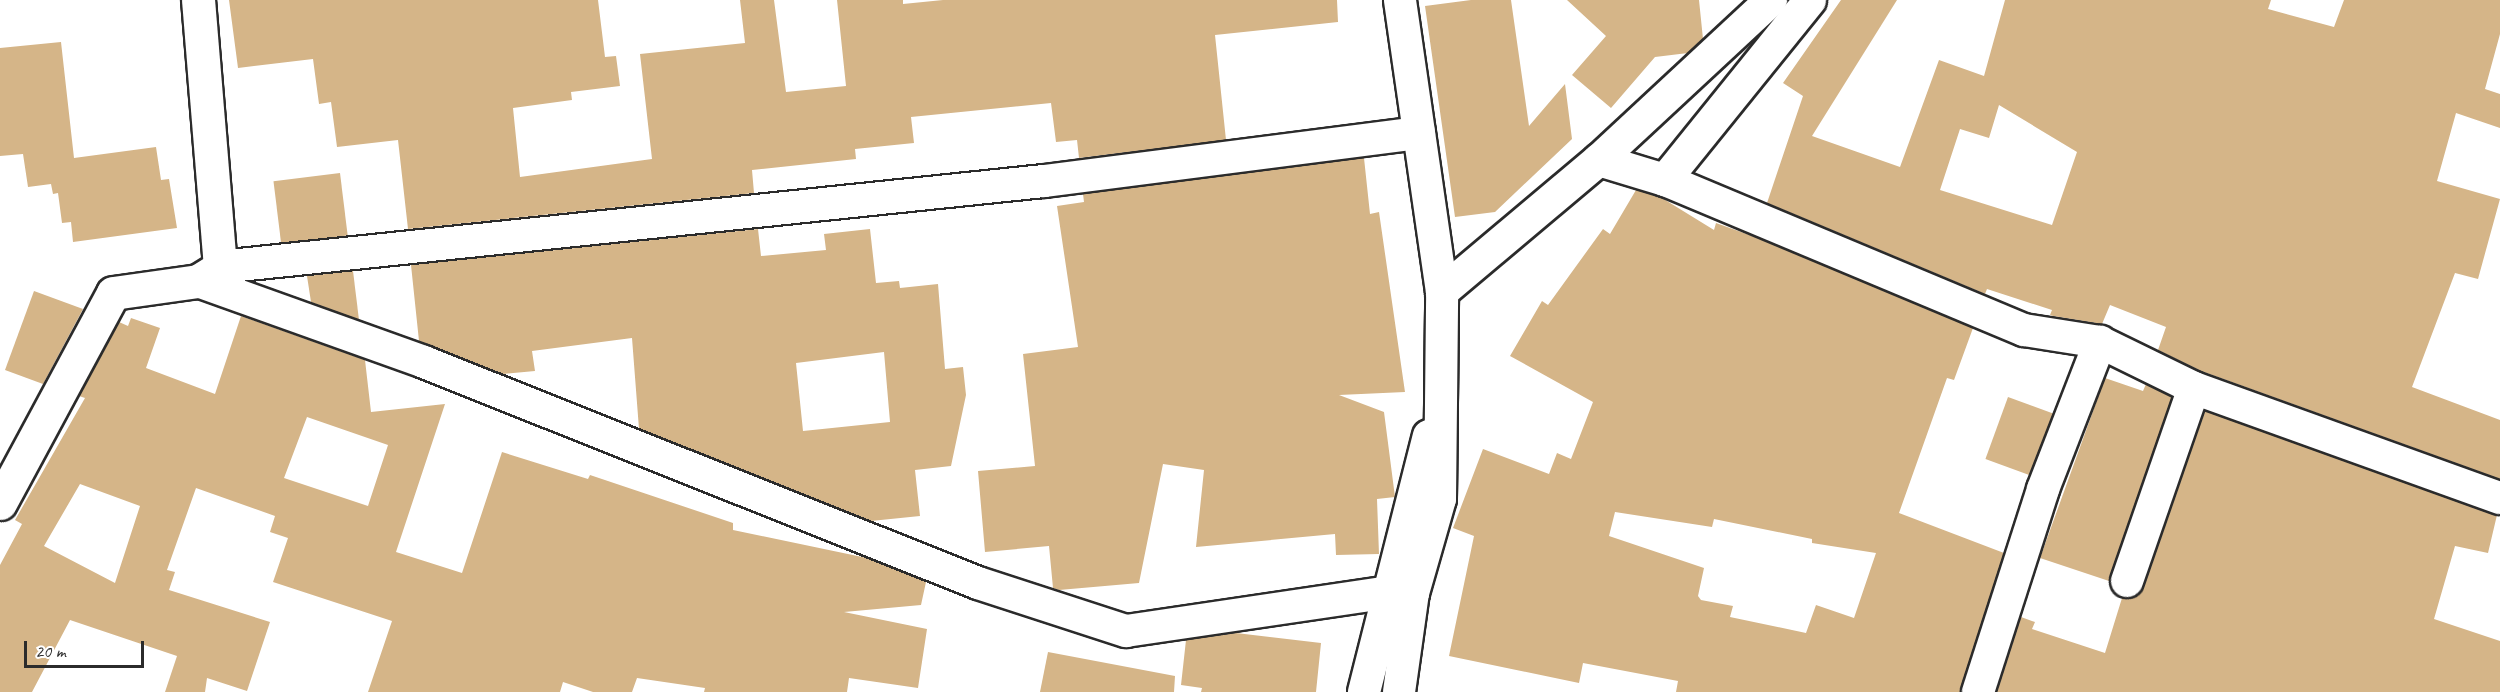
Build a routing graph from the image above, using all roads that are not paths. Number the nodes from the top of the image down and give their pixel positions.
1 (198, 0) edge
2 (1400, 0) edge
3 (1771, 0) edge
4 (1810, 0) edge
5 (1419, 133) junction
6 (1599, 160) junction
7 (1665, 180) junction
8 (209, 274) junction
9 (1442, 292) junction
10 (2100, 342) junction
11 (2194, 388) junction
12 (1441, 389) junction
13 (2500, 498) edge
14 (1440, 499) junction
15 (0, 503) edge
16 (1454, 544) dead end
17 (2127, 581) dead end
18 (1401, 593) junction
19 (1364, 692) edge
20 (1399, 692) edge
21 (1978, 692) edge

1 - 8 street
2 - 5 street
3 - 6 street
4 - 7 street
5 - 8 street
5 - 9 street
6 - 7 street
6 - 9 street
7 - 10 street
8 - 15 street
8 - 18 street
9 - 12 street
10 - 11 street
10 - 21 street
11 - 13 street
11 - 17 street
12 - 14 street
12 - 18 street
14 - 16 street
14 - 18 street
18 - 19 street
18 - 20 street

